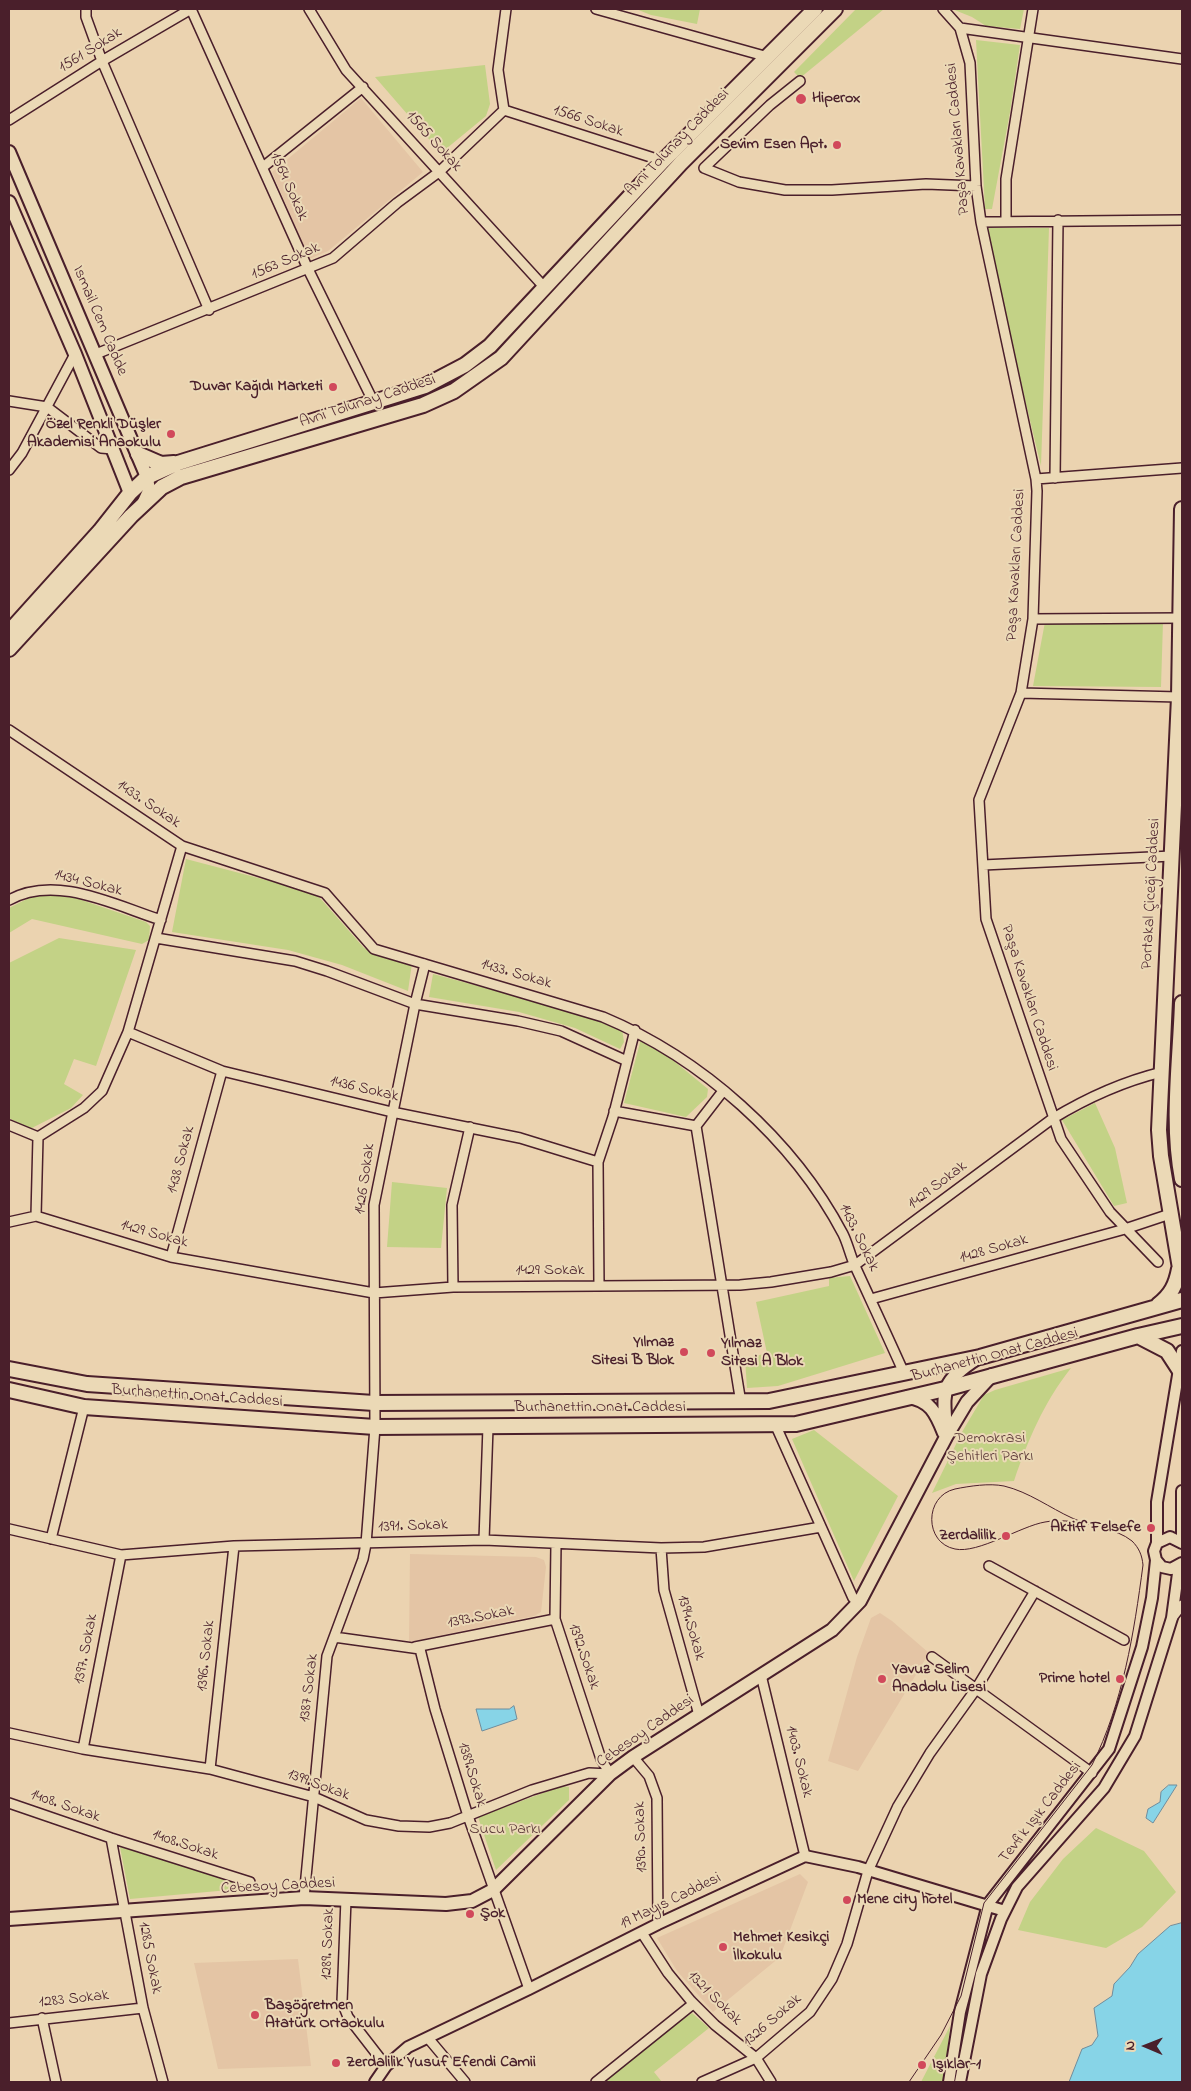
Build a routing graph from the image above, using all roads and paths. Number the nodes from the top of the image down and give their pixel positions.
1 (86, 9) edge
2 (191, 9) edge
3 (309, 9) edge
4 (506, 9) edge
5 (596, 9) edge
6 (816, 9) edge
7 (835, 9) edge
8 (942, 9) edge
9 (1033, 9) edge
10 (614, 11) edge
11 (960, 28) junction
12 (1028, 38) junction
13 (768, 57) junction
14 (1182, 59) edge
15 (102, 61) junction
16 (800, 81) dead end
17 (364, 87) junction
18 (504, 110) junction
19 (9, 120) edge
20 (9, 152) edge
21 (663, 162) junction
22 (263, 167) junction
23 (439, 172) junction
24 (976, 186) junction
25 (9, 202) edge
26 (1058, 220) junction
27 (1182, 220) edge
28 (1006, 221) junction
29 (981, 222) junction
30 (308, 269) junction
31 (545, 288) junction
32 (209, 310) junction
33 (76, 354) junction
34 (96, 354) junction
35 (9, 401) edge
36 (374, 403) junction
37 (47, 407) junction
38 (113, 449) junction
39 (138, 454) junction
40 (178, 463) junction
41 (1182, 468) edge
42 (9, 470) edge
43 (147, 477) junction
44 (1055, 478) junction
45 (1036, 479) junction
46 (130, 493) junction
47 (143, 504) junction
48 (1182, 509) edge
49 (1181, 618) edge
50 (1033, 620) junction
51 (9, 632) edge
52 (9, 649) edge
53 (1021, 694) junction
54 (1179, 697) junction
55 (9, 730) edge
56 (182, 846) junction
57 (1172, 856) junction
58 (983, 865) junction
59 (9, 900) edge
60 (161, 920) junction
61 (156, 938) junction
62 (425, 964) junction
63 (1182, 1003) edge
64 (415, 1004) junction
65 (635, 1030) junction
66 (128, 1032) junction
67 (627, 1061) junction
68 (222, 1071) junction
69 (1181, 1071) edge
70 (1162, 1072) junction
71 (723, 1091) junction
72 (614, 1111) junction
73 (392, 1112) junction
74 (1052, 1119) junction
75 (9, 1125) edge
76 (696, 1126) junction
77 (470, 1127) junction
78 (38, 1137) junction
79 (598, 1162) junction
80 (1182, 1179) edge
81 (1170, 1214) junction
82 (36, 1216) junction
83 (9, 1222) edge
84 (1124, 1229) junction
85 (171, 1257) junction
86 (1158, 1262) dead end
87 (855, 1265) junction
88 (1180, 1266) junction
89 (1182, 1280) edge
90 (599, 1286) junction
91 (723, 1286) junction
92 (453, 1287) junction
93 (374, 1293) junction
94 (872, 1300) junction
95 (1181, 1300) edge
96 (1156, 1306) junction
97 (1182, 1326) edge
98 (1138, 1336) junction
99 (1182, 1350) edge
100 (980, 1357) junction
101 (9, 1368) edge
102 (1180, 1371) junction
103 (904, 1373) junction
104 (992, 1375) junction
105 (945, 1389) junction
106 (9, 1390) edge
107 (905, 1397) junction
108 (374, 1403) junction
109 (742, 1403) junction
110 (84, 1407) junction
111 (775, 1424) junction
112 (488, 1426) junction
113 (375, 1427) junction
114 (946, 1437) junction
115 (1182, 1491) edge
116 (1182, 1506) edge
117 (821, 1527) junction
118 (9, 1529) edge
119 (51, 1538) junction
120 (1182, 1538) edge
121 (484, 1540) junction
122 (1158, 1543) junction
123 (1182, 1543) edge
124 (366, 1544) junction
125 (556, 1544) junction
126 (234, 1546) junction
127 (661, 1548) junction
128 (120, 1555) junction
129 (1156, 1560) junction
130 (1181, 1565) edge
131 (989, 1566) dead end
132 (1035, 1591) junction
133 (860, 1601) junction
134 (1182, 1605) edge
135 (1172, 1618) junction
136 (555, 1620) junction
137 (334, 1637) junction
138 (1124, 1640) dead end
139 (412, 1648) junction
140 (932, 1657) dead end
141 (761, 1675) junction
142 (976, 1689) junction
143 (699, 1715) junction
144 (9, 1733) edge
145 (83, 1749) junction
146 (633, 1757) junction
147 (210, 1769) junction
148 (1092, 1773) junction
149 (610, 1774) junction
150 (314, 1797) junction
151 (9, 1803) edge
152 (468, 1816) junction
153 (111, 1838) junction
154 (805, 1856) junction
155 (868, 1871) junction
156 (250, 1882) dead end
157 (493, 1890) junction
158 (304, 1898) junction
159 (346, 1899) junction
160 (988, 1904) junction
161 (124, 1910) junction
162 (1005, 1911) junction
163 (9, 1919) edge
164 (658, 1924) junction
165 (642, 1933) junction
166 (529, 1990) junction
167 (693, 2004) junction
168 (143, 2008) junction
169 (42, 2018) junction
170 (9, 2023) edge
171 (428, 2038) junction
172 (756, 2058) junction
173 (386, 2066) junction
174 (56, 2082) edge
175 (163, 2082) edge
176 (375, 2082) edge
177 (465, 2082) edge
178 (596, 2082) edge
179 (702, 2082) edge
180 (771, 2082) edge
181 (949, 2082) edge
182 (960, 2082) edge

1 - 15 street
2 - 15 street, 1561 Sokak
2 - 22 street, 1564 Sokak
3 - 17 street, 1565 Sokak
4 - 18 street
5 - 10 street
6 - 13 main road, Avni Tolunay Caddesi
7 - 47 main road, Avni Tolunay Caddesi
8 - 11 street, Paşa Kavakları Caddesi
9 - 12 street
10 - 13 street
11 - 12 street
11 - 24 street, Paşa Kavakları Caddesi
12 - 14 street
12 - 28 street
13 - 21 main road, Avni Tolunay Caddesi
15 - 19 street, 1561 Sokak
15 - 32 street
16 - 24 street
17 - 22 street
17 - 23 street, 1565 Sokak
18 - 21 street, 1566 Sokak
18 - 23 street, 1563 Sokak
20 - 34 main road, Ismail Cem Cadde
21 - 31 main road, Avni Tolunay Caddesi
22 - 30 street, 1564 Sokak
23 - 30 street, 1563 Sokak
23 - 31 street, 1565 Sokak
24 - 29 street, Paşa Kavakları Caddesi
25 - 33 main road
26 - 27 street
26 - 28 street
26 - 44 street
28 - 29 street
29 - 45 street, Paşa Kavakları Caddesi
30 - 32 street, 1563 Sokak
30 - 36 street, 1564 Sokak
31 - 36 main road, Avni Tolunay Caddesi
32 - 34 street, 1563 Sokak
33 - 37 street
33 - 38 main road
34 - 39 main road, Ismail Cem Cadde
35 - 37 street
36 - 40 main road, Avni Tolunay Caddesi
37 - 38 street
37 - 42 street
38 - 46 main road
39 - 40 main road
39 - 43 main road, Ismail Cem Cadde
40 - 43 main road, Avni Tolunay Caddesi
41 - 44 street
43 - 46 main road, Avni Tolunay Caddesi
43 - 47 main road, Ismail Cem Cadde
44 - 45 street
45 - 50 street, Paşa Kavakları Caddesi
46 - 51 main road, Avni Tolunay Caddesi
47 - 52 main road, Avni Tolunay Caddesi
48 - 49 main road, Portakal Çiceği Caddesi
49 - 50 street
49 - 54 main road, Portakal Çiceği Caddesi
50 - 53 street, Paşa Kavakları Caddesi
53 - 54 street
53 - 58 street, Paşa Kavakları Caddesi
54 - 57 main road, Portakal Çiceği Caddesi
55 - 56 street, 1433. Sokak
56 - 60 street
56 - 62 street, 1433. Sokak
57 - 58 street
57 - 70 main road, Portakal Çiceği Caddesi
58 - 74 street, Paşa Kavakları Caddesi
59 - 60 street, 1434 Sokak
60 - 61 street
61 - 64 street
61 - 66 street
62 - 64 street, 1426 Sokak
62 - 65 street, 1433. Sokak
63 - 69 main road
64 - 67 street
64 - 73 street, 1426 Sokak
65 - 67 street
65 - 71 street, 1433. Sokak
66 - 68 street, 1436 Sokak
66 - 78 street
67 - 72 street
68 - 73 street, 1436 Sokak
68 - 85 street, 1438 Sokak
69 - 80 main road
70 - 74 street, 1429 Sokak
70 - 81 main road, Portakal Çiceği Caddesi
71 - 76 street
71 - 87 street, 1433. Sokak
72 - 76 street
72 - 79 street
73 - 77 street, 1436 Sokak
73 - 93 street, 1426 Sokak
74 - 84 street, Paşa Kavakları Caddesi
74 - 87 street, 1429 Sokak
75 - 78 street
76 - 91 street
77 - 79 street, 1436 Sokak
77 - 92 street
78 - 82 street
79 - 90 street
81 - 84 street, 1428 Sokak
81 - 88 main road, Portakal Çiceği Caddesi
82 - 83 street, 1429 Sokak
82 - 85 street, 1429 Sokak
84 - 86 street, Paşa Kavakları Caddesi
84 - 94 street, 1428 Sokak
85 - 93 street, 1429 Sokak
87 - 91 street, 1429 Sokak
87 - 94 street, 1433. Sokak
88 - 89 main road, Portakal Çiceği Caddesi
88 - 96 main road
90 - 91 street, 1429 Sokak
90 - 92 street, 1429 Sokak
91 - 109 street
92 - 93 street, 1429 Sokak
93 - 108 street, 1426 Sokak
94 - 103 street, 1433. Sokak
95 - 96 main road, Burhanettin Onat Caddesi
96 - 100 main road, Burhanettin Onat Caddesi
97 - 98 main road, Burhanettin Onat Caddesi
98 - 102 main road
98 - 104 main road, Burhanettin Onat Caddesi
99 - 102 street, Tevfik Işık Caddesi
100 - 103 main road, Burhanettin Onat Caddesi
100 - 105 main road
101 - 108 main road, Burhanettin Onat Caddesi
102 - 122 street, Tevfik Işık Caddesi
103 - 109 main road, Burhanettin Onat Caddesi
104 - 105 main road, Burhanettin Onat Caddesi
104 - 114 main road, Cebesoy Caddesi
105 - 107 main road, Burhanettin Onat Caddesi
105 - 114 main road
106 - 110 main road, Burhanettin Onat Caddesi
107 - 111 main road, Burhanettin Onat Caddesi
107 - 114 main road
108 - 109 main road, Burhanettin Onat Caddesi
108 - 113 street, 1426 Sokak
110 - 113 main road, Burhanettin Onat Caddesi
110 - 119 street
111 - 112 main road, Burhanettin Onat Caddesi
111 - 117 street
112 - 113 main road, Burhanettin Onat Caddesi
112 - 121 street
113 - 124 street, 1387 Sokak
114 - 133 main road, Cebesoy Caddesi
115 - 116 street
116 - 120 street
117 - 127 street, 1391. Sokak
117 - 133 street
118 - 119 street, 1391. Sokak
119 - 128 street, 1391. Sokak
121 - 124 street, 1391. Sokak
121 - 125 street, 1391. Sokak
122 - 123 street
122 - 129 street, Tevfik Işık Caddesi
124 - 126 street, 1391. Sokak
124 - 137 street, 1387 Sokak
125 - 127 street, 1391. Sokak
125 - 136 street, 1392.Sokak
126 - 128 street, 1391. Sokak
126 - 147 street, 1396. Sokak
127 - 143 street, 1394.Sokak
128 - 145 street, 1397. Sokak
129 - 130 street
129 - 148 street, Tevfik Işık Caddesi
130 - 135 street, Tevfik Işık Caddesi
131 - 132 street
132 - 138 street
132 - 142 street, 1326 Sokak
133 - 141 main road, Cebesoy Caddesi
134 - 135 street
135 - 162 street, Tevfik Işık Caddesi
136 - 139 street, 1393.Sokak
136 - 149 street, 1392.Sokak
137 - 139 street
137 - 150 street, 1387 Sokak
139 - 152 street, 1389.Sokak
140 - 142 street
141 - 143 main road, Cebesoy Caddesi
141 - 154 street, 1403. Sokak
142 - 148 street
142 - 155 street, 1326 Sokak
143 - 146 main road, Cebesoy Caddesi
144 - 145 street, 1399.Sokak
145 - 147 street, 1399.Sokak
146 - 149 main road, Cebesoy Caddesi
146 - 164 street, 1390. Sokak
147 - 150 street, 1399.Sokak
148 - 160 street, Tevfik Işık Caddesi
149 - 152 street, 1399.Sokak
149 - 157 main road, Cebesoy Caddesi
150 - 152 street, 1399.Sokak
150 - 158 street, 1387 Sokak
151 - 153 street, 1408. Sokak
152 - 157 street, 1389.Sokak
153 - 156 street, 1408.Sokak
153 - 161 street, 1285 Sokak
154 - 155 street
154 - 164 street, 19 Mayıs Caddesi
155 - 160 street
155 - 172 street, 1326 Sokak
157 - 159 main road, Cebesoy Caddesi
157 - 166 street, 1389.Sokak
158 - 159 main road, Cebesoy Caddesi
158 - 161 main road, Cebesoy Caddesi
159 - 173 street, 1289. Sokak
160 - 162 street
160 - 181 street, Tevfik Işık Caddesi
161 - 163 main road, Cebesoy Caddesi
161 - 168 street, 1285 Sokak
162 - 182 street, Tevfik Işık Caddesi
164 - 165 street, 19 Mayıs Caddesi
165 - 166 street, 19 Mayıs Caddesi
165 - 167 street, 1321 Sokak
166 - 171 street, 19 Mayıs Caddesi
167 - 172 street, 1321 Sokak
167 - 178 street
168 - 169 street, 1283 Sokak
168 - 175 street, 1285 Sokak
169 - 170 street, 1283 Sokak
169 - 174 street
171 - 173 street, 19 Mayıs Caddesi
171 - 177 street
172 - 179 street, 1326 Sokak
172 - 180 street, 1321 Sokak
173 - 176 street, 19 Mayıs Caddesi

